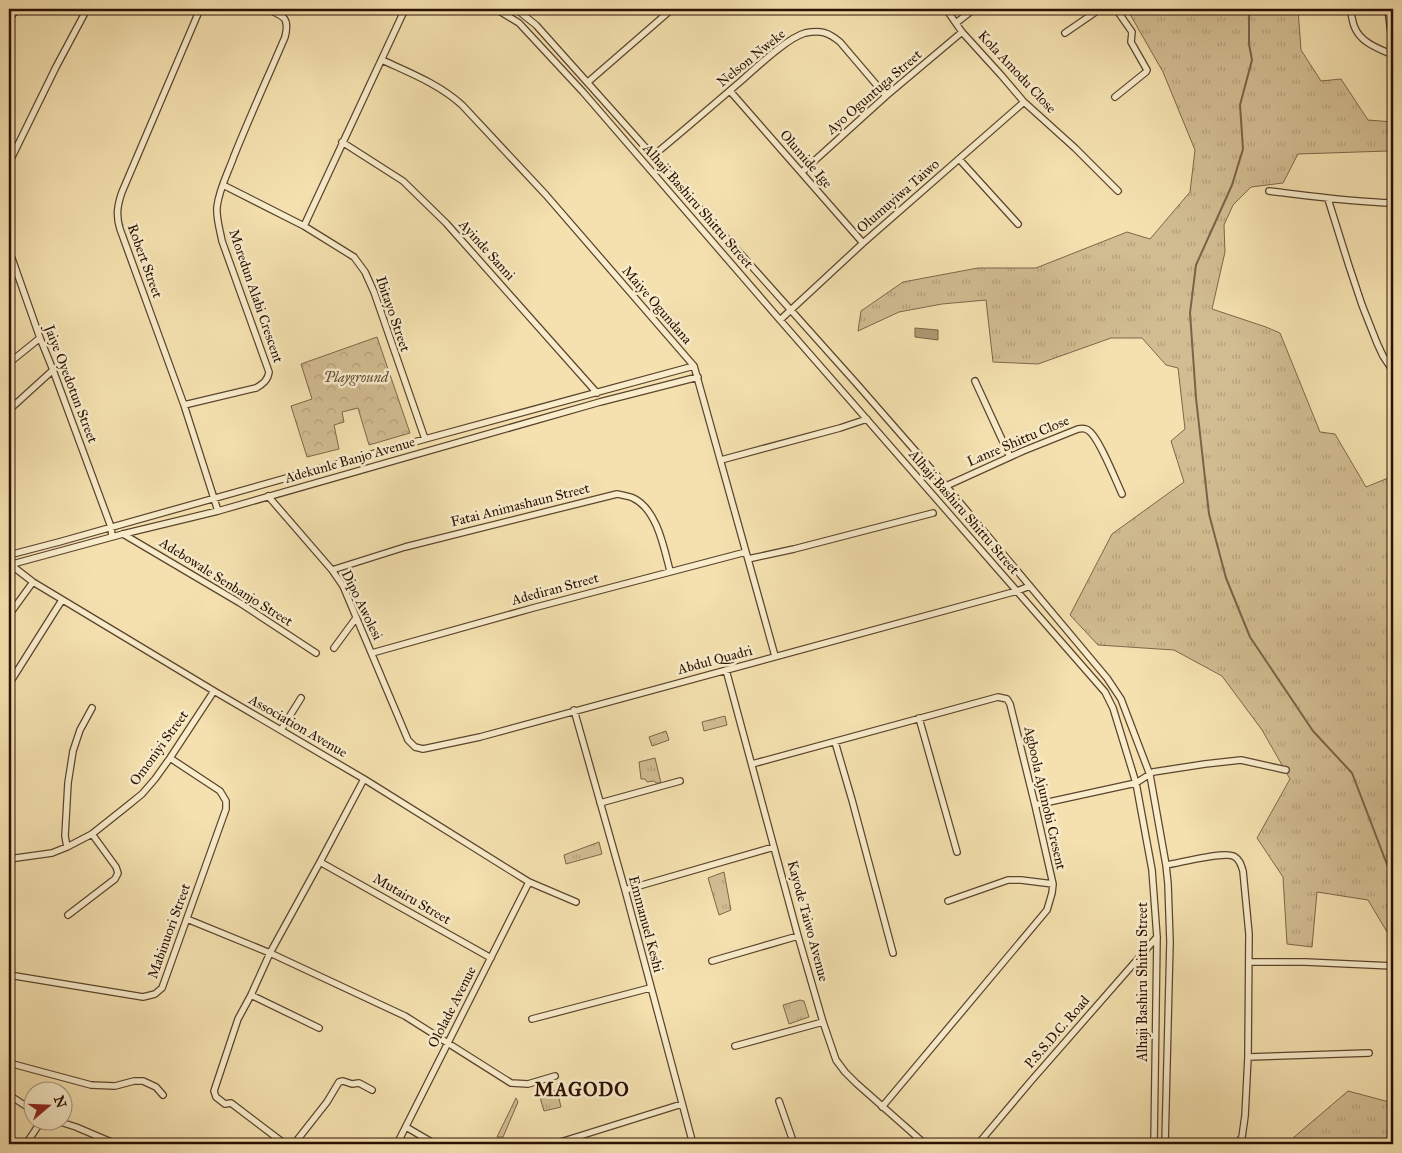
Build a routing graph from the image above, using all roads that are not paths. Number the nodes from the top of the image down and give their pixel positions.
1 (18, 9) edge
2 (87, 9) edge
3 (200, 9) edge
4 (266, 9) edge
5 (405, 9) edge
6 (496, 9) edge
7 (516, 9) edge
8 (672, 9) edge
9 (946, 9) edge
10 (974, 9) edge
11 (1100, 9) edge
12 (1116, 9) edge
13 (1350, 9) edge
14 (1388, 9) edge
15 (9, 18) edge
16 (956, 23) junction
17 (962, 32) junction
18 (1065, 33) dead end
19 (1393, 50) edge
20 (1393, 55) edge
21 (382, 60) junction
22 (588, 82) junction
23 (730, 91) junction
24 (886, 96) junction
25 (1115, 97) dead end
26 (1024, 102) junction
27 (342, 142) junction
28 (654, 156) junction
29 (959, 159) junction
30 (9, 163) edge
31 (802, 172) junction
32 (223, 185) junction
33 (1269, 190) dead end
34 (1118, 192) dead end
35 (1328, 199) junction
36 (1393, 203) edge
37 (1018, 224) dead end
38 (304, 226) junction
39 (863, 244) junction
40 (9, 250) edge
41 (790, 310) junction
42 (780, 320) junction
43 (40, 338) junction
44 (9, 363) edge
45 (694, 366) junction
46 (1393, 369) edge
47 (54, 370) junction
48 (698, 377) junction
49 (975, 381) dead end
50 (597, 393) junction
51 (184, 405) junction
52 (9, 410) edge
53 (867, 419) junction
54 (424, 439) junction
55 (1010, 457) junction
56 (721, 460) junction
57 (946, 486) junction
58 (1122, 494) dead end
59 (268, 496) junction
60 (213, 498) junction
61 (218, 511) junction
62 (933, 513) dead end
63 (111, 527) junction
64 (123, 534) junction
65 (112, 537) junction
66 (746, 552) junction
67 (9, 555) edge
68 (748, 558) junction
69 (10, 565) edge
70 (332, 570) junction
71 (670, 571) junction
72 (33, 582) junction
73 (1030, 586) junction
74 (1017, 591) junction
75 (62, 600) junction
76 (9, 615) edge
77 (356, 618) junction
78 (334, 648) dead end
79 (316, 653) dead end
80 (372, 653) junction
81 (775, 656) junction
82 (726, 670) junction
83 (9, 684) edge
84 (214, 691) junction
85 (301, 698) dead end
86 (92, 708) dead end
87 (574, 710) junction
88 (919, 718) junction
89 (281, 730) junction
90 (408, 740) joint
91 (835, 742) junction
92 (170, 758) junction
93 (752, 764) junction
94 (1286, 770) dead end
95 (1150, 775) junction
96 (364, 779) junction
97 (680, 781) dead end
98 (1136, 782) junction
99 (600, 803) junction
100 (1035, 805) junction
101 (92, 834) junction
102 (67, 847) junction
103 (774, 847) junction
104 (957, 852) dead end
105 (9, 859) edge
106 (320, 862) junction
107 (1166, 865) junction
108 (529, 882) junction
109 (1053, 884) junction
110 (625, 890) junction
111 (948, 901) dead end
112 (576, 902) dead end
113 (68, 915) dead end
114 (187, 919) junction
115 (1169, 934) junction
116 (798, 936) junction
117 (1157, 937) junction
118 (270, 953) junction
119 (893, 953) dead end
120 (491, 958) junction
121 (712, 961) dead end
122 (1249, 962) junction
123 (1393, 966) edge
124 (9, 974) edge
125 (650, 988) junction
126 (251, 995) junction
127 (532, 1019) dead end
128 (823, 1022) junction
129 (319, 1028) dead end
130 (448, 1041) junction
131 (734, 1046) dead end
132 (1369, 1053) dead end
133 (1248, 1056) junction
134 (9, 1063) edge
135 (555, 1076) dead end
136 (372, 1090) dead end
137 (9, 1095) edge
138 (163, 1095) dead end
139 (779, 1101) dead end
140 (22, 1103) edge
141 (682, 1104) junction
142 (882, 1107) junction
143 (72, 1126) edge
144 (406, 1127) junction
145 (35, 1130) edge
146 (26, 1144) edge
147 (116, 1144) edge
148 (285, 1144) edge
149 (294, 1144) edge
150 (396, 1144) edge
151 (435, 1144) edge
152 (554, 1144) edge
153 (693, 1144) edge
154 (794, 1144) edge
155 (925, 1144) edge
156 (978, 1144) edge
157 (1154, 1144) edge
158 (1165, 1144) edge
159 (1237, 1144) edge

1 - 15 street
2 - 30 street
3 - 51 street, Robert Street
4 - 32 street, Moredun Alabi Crescent
5 - 21 street
6 - 42 street, Alhaji Bashiru Shittu Street
7 - 22 street, Alhaji Bashiru Shittu Street
8 - 22 street
9 - 16 street, Kola Amodu Close
10 - 16 street
11 - 18 street
12 - 25 street
13 - 20 street
14 - 19 street
16 - 17 street, Kola Amodu Close
17 - 24 street, Ayo Oguntuga Street
17 - 26 street, Kola Amodu Close
21 - 27 street
21 - 45 street, Maiye Ogundana
22 - 28 street, Alhaji Bashiru Shittu Street
23 - 24 street, Nelson Nweke
23 - 28 street, Nelson Nweke
23 - 31 street, Olumide Ige
24 - 31 street, Ayo Oguntuga Street
26 - 29 street, Olumuyiwa Taiwo
26 - 34 street, Kola Amodu Close
27 - 38 street
27 - 50 street, Ayinde Sanni
28 - 41 street, Alhaji Bashiru Shittu Street
29 - 37 street
29 - 39 street, Olumuyiwa Taiwo
31 - 39 street, Olumide Ige
32 - 38 street, Ibitayo Street
32 - 51 street, Moredun Alabi Crescent
33 - 35 street
35 - 36 street
35 - 46 street
38 - 54 street, Ibitayo Street
39 - 41 street, Olumuyiwa Taiwo
40 - 43 street, Jaiye Oyedotun Street
41 - 42 street, Olumuyiwa Taiwo
41 - 57 street, Alhaji Bashiru Shittu Street
42 - 53 street, Alhaji Bashiru Shittu Street
43 - 44 street
43 - 47 street, Jaiye Oyedotun Street
45 - 48 street, Maiye Ogundana
45 - 50 street, Adekunle Banjo Avenue
47 - 52 street
47 - 63 street, Jaiye Oyedotun Street
48 - 56 street, Maiye Ogundana
48 - 59 street, Adekunle Banjo Avenue
49 - 55 street
50 - 54 street, Adekunle Banjo Avenue
51 - 60 street, Robert Street
53 - 56 street
53 - 74 street, Alhaji Bashiru Shittu Street
54 - 60 street, Adekunle Banjo Avenue
55 - 57 street, Lanre Shittu Close
55 - 58 street, Lanre Shittu Close
56 - 66 street, Maiye Ogundana
57 - 73 street, Alhaji Bashiru Shittu Street
59 - 61 street, Adekunle Banjo Avenue
59 - 70 street, Dipo Awolesi
60 - 61 street, Robert Street
60 - 63 street, Adekunle Banjo Avenue
61 - 64 street, Adekunle Banjo Avenue
62 - 68 street
63 - 65 street, Jaiye Oyedotun Street
63 - 67 street, Adekunle Banjo Avenue
64 - 65 street, Adekunle Banjo Avenue
64 - 79 street, Adebowale Senbanjo Street
65 - 69 street, Adekunle Banjo Avenue
66 - 68 street, Maiye Ogundana
66 - 71 street, Adediran Street
68 - 81 street, Maiye Ogundana
69 - 72 street, Association Avenue
70 - 71 street, Fatai Animashaun Street
70 - 77 street, Dipo Awolesi
71 - 80 street, Adediran Street
72 - 75 street, Association Avenue
72 - 76 street
73 - 74 street, Abdul Quadri
73 - 95 street, Alhaji Bashiru Shittu Street
74 - 81 street, Abdul Quadri
74 - 98 street, Alhaji Bashiru Shittu Street
75 - 83 street
75 - 84 street, Association Avenue
77 - 78 street
77 - 80 street, Dipo Awolesi
80 - 90 street, Dipo Awolesi
81 - 82 street, Abdul Quadri
82 - 87 street, Abdul Quadri
82 - 93 street, Kayode Taiwo Avenue
84 - 89 street, Association Avenue
84 - 92 street, Omoniyi Street
85 - 89 street
86 - 102 street
87 - 90 street, Abdul Quadri
87 - 99 street, Emmanuel Keshi
88 - 91 street, Agboola Ajumobi Cresent
88 - 100 street, Agboola Ajumobi Cresent
88 - 104 street
89 - 96 street, Association Avenue
91 - 93 street, Agboola Ajumobi Cresent
91 - 119 street
92 - 101 street, Omoniyi Street
92 - 114 street, Mabinuori Street
93 - 103 street, Kayode Taiwo Avenue
94 - 95 street
95 - 98 street
95 - 107 street, Alhaji Bashiru Shittu Street
96 - 106 street
96 - 108 street, Association Avenue
97 - 99 street
98 - 100 street
98 - 117 street, Alhaji Bashiru Shittu Street
99 - 110 street, Emmanuel Keshi
100 - 109 street, Agboola Ajumobi Cresent
101 - 102 street, Omoniyi Street
101 - 113 street
102 - 105 street, Omoniyi Street
103 - 110 street
103 - 116 street, Kayode Taiwo Avenue
106 - 118 street
106 - 120 street, Mutairu Street
107 - 115 street, Alhaji Bashiru Shittu Street
107 - 122 street
108 - 112 street, Association Avenue
108 - 120 street, Ololade Avenue
109 - 111 street
109 - 142 street, Agboola Ajumobi Cresent
110 - 125 street, Emmanuel Keshi
114 - 118 street
114 - 124 street, Mabinuori Street
115 - 117 street
115 - 158 street, Alhaji Bashiru Shittu Street
116 - 121 street
116 - 128 street, Kayode Taiwo Avenue
117 - 156 street, P.S.S.D.C. Road
117 - 157 street, Alhaji Bashiru Shittu Street
118 - 126 street
118 - 130 street
120 - 130 street, Ololade Avenue
122 - 123 street
122 - 133 street
125 - 127 street
125 - 141 street, Emmanuel Keshi
126 - 129 street
126 - 148 street
128 - 131 street
128 - 142 street, Kayode Taiwo Avenue
130 - 135 street
130 - 144 street, Ololade Avenue
132 - 133 street
133 - 159 street
134 - 138 street
136 - 149 street
137 - 140 street
139 - 154 street
141 - 152 street
141 - 153 street, Emmanuel Keshi
142 - 155 street, Kayode Taiwo Avenue
143 - 147 street
144 - 150 street, Ololade Avenue
144 - 151 street
145 - 146 street

